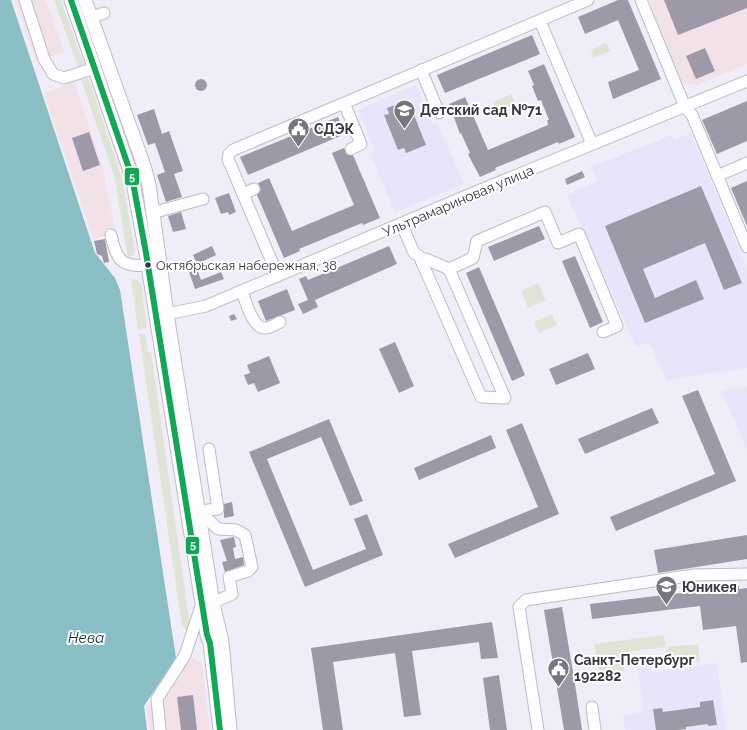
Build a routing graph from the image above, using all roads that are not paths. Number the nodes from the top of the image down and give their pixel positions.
1 (25, 0) edge
2 (71, 0) edge
3 (85, 0) edge
4 (588, 0) edge
5 (641, 0) edge
6 (540, 21) junction
7 (95, 68) junction
8 (421, 70) junction
9 (747, 81) edge
10 (344, 103) junction
11 (686, 106) junction
12 (435, 113) dead end
13 (592, 144) junction
14 (351, 149) dead end
15 (747, 163) edge
16 (713, 173) junction
17 (254, 189) dead end
18 (243, 194) junction
19 (203, 199) dead end
20 (152, 213) junction
21 (402, 225) junction
22 (111, 235) dead end
23 (747, 247) edge
24 (422, 260) junction
25 (148, 265) junction
26 (449, 269) junction
27 (278, 276) junction
28 (242, 291) junction
29 (167, 314) junction
30 (280, 322) dead end
31 (603, 332) dead end
32 (210, 449) dead end
33 (199, 511) junction
34 (747, 574) edge
35 (208, 603) junction
36 (192, 636) junction
37 (213, 640) junction
38 (592, 707) dead end
39 (160, 730) edge
40 (220, 730) edge
41 (230, 730) edge
42 (538, 730) edge
43 (595, 730) edge

1 - 7 street
2 - 7 main road
3 - 20 main road
4 - 6 street
5 - 11 street
6 - 8 street
6 - 13 street
7 - 25 main road
8 - 10 street
8 - 12 street
9 - 11 street, Ультрамариновая улица
10 - 14 street
10 - 18 street
11 - 13 street, Ультрамариновая улица
11 - 16 street
13 - 21 street, Ультрамариновая улица
15 - 16 street
16 - 23 street
17 - 18 street
18 - 27 street
19 - 20 street
20 - 29 main road
21 - 24 street
21 - 27 street, Ультрамариновая улица
22 - 25 street
24 - 26 street
24 - 26 street
25 - 35 main road
26 - 31 street
27 - 28 street, Ультрамариновая улица
28 - 29 street, Ультрамариновая улица
28 - 30 street
29 - 33 main road
32 - 33 street
33 - 35 main road
33 - 35 street
34 - 42 street
35 - 36 street
35 - 37 main road
36 - 37 street
36 - 39 street
37 - 40 main road
37 - 41 main road
38 - 43 street

